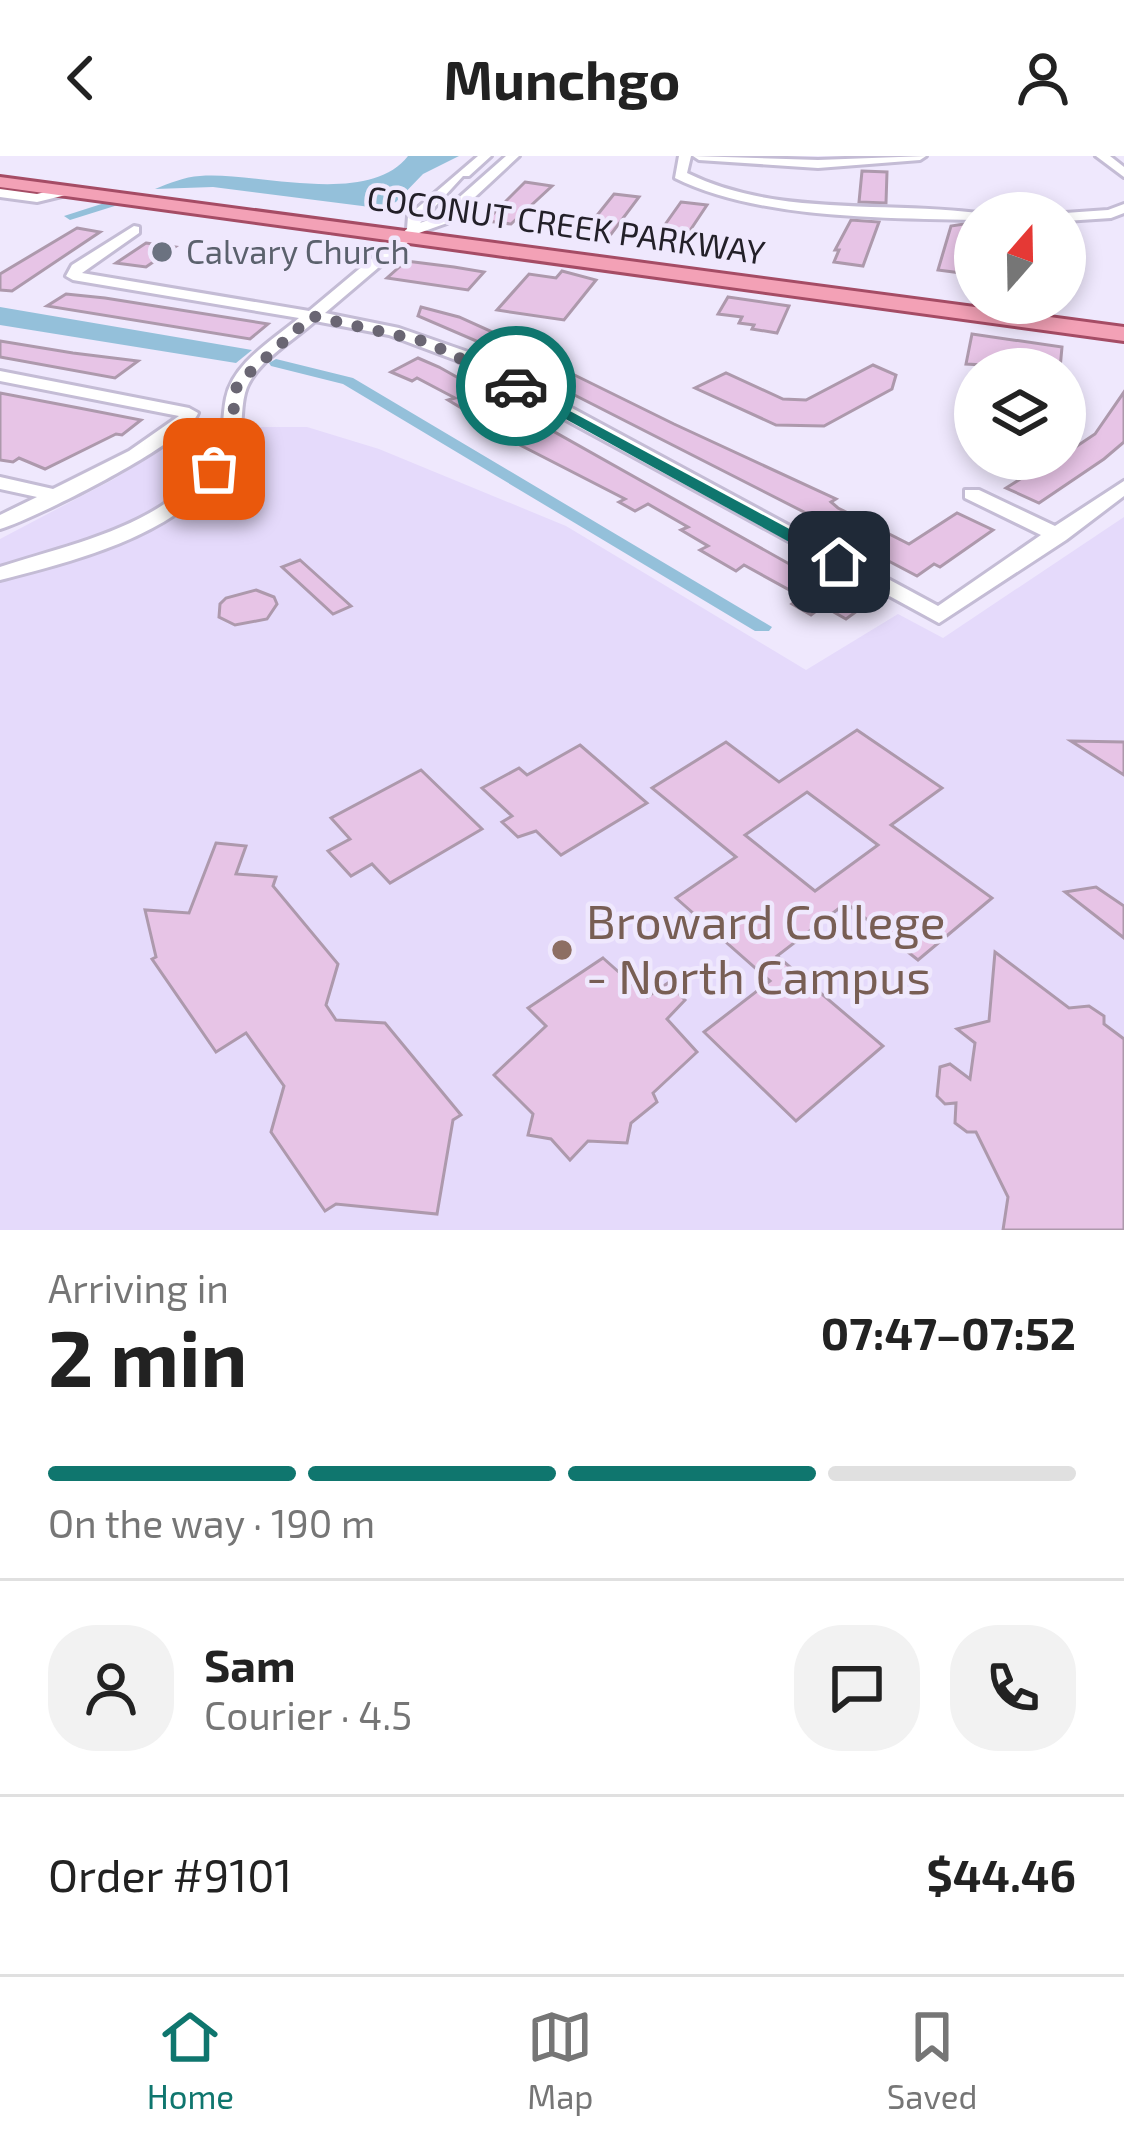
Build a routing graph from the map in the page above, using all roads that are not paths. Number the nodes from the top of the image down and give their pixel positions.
1 (485, 156) edge
2 (513, 156) edge
3 (685, 156) edge
4 (699, 156) edge
5 (774, 156) edge
6 (845, 156) edge
7 (920, 156) edge
8 (1102, 156) edge
9 (885, 158) edge
10 (465, 172) junction
11 (1124, 173) edge
12 (490, 176) junction
13 (0, 179) edge
14 (65, 191) junction
15 (0, 193) edge
16 (440, 194) junction
17 (466, 197) junction
18 (1124, 208) edge
19 (954, 215) edge
20 (1086, 216) edge
21 (134, 230) dead end
22 (410, 233) junction
23 (724, 279) junction
24 (893, 293) junction
25 (312, 316) junction
26 (1124, 321) edge
27 (1124, 334) edge
28 (0, 376) edge
29 (0, 483) edge
30 (1124, 488) edge
31 (972, 494) dead end
32 (59, 496) junction
33 (0, 523) edge
34 (1059, 536) junction
35 (0, 574) edge

1 - 10 street
2 - 12 street
3 - 19 street
4 - 9 street
5 - 6 street
7 - 9 street
8 - 11 street
10 - 12 street
10 - 16 street
12 - 17 street
13 - 14 main road, COCONUT CREEK PARKWAY
13 - 22 main road, COCONUT CREEK PARKWAY
14 - 15 street
14 - 22 main road, COCONUT CREEK PARKWAY
16 - 17 street
16 - 22 street
17 - 22 street
18 - 20 street
21 - 25 street
22 - 23 main road, COCONUT CREEK PARKWAY
22 - 24 main road, COCONUT CREEK PARKWAY
22 - 25 street
23 - 24 main road
23 - 27 main road, COCONUT CREEK PARKWAY
24 - 26 main road, COCONUT CREEK PARKWAY
25 - 34 street
25 - 35 street
28 - 32 street
29 - 32 street
30 - 34 street
31 - 34 street
32 - 33 street

